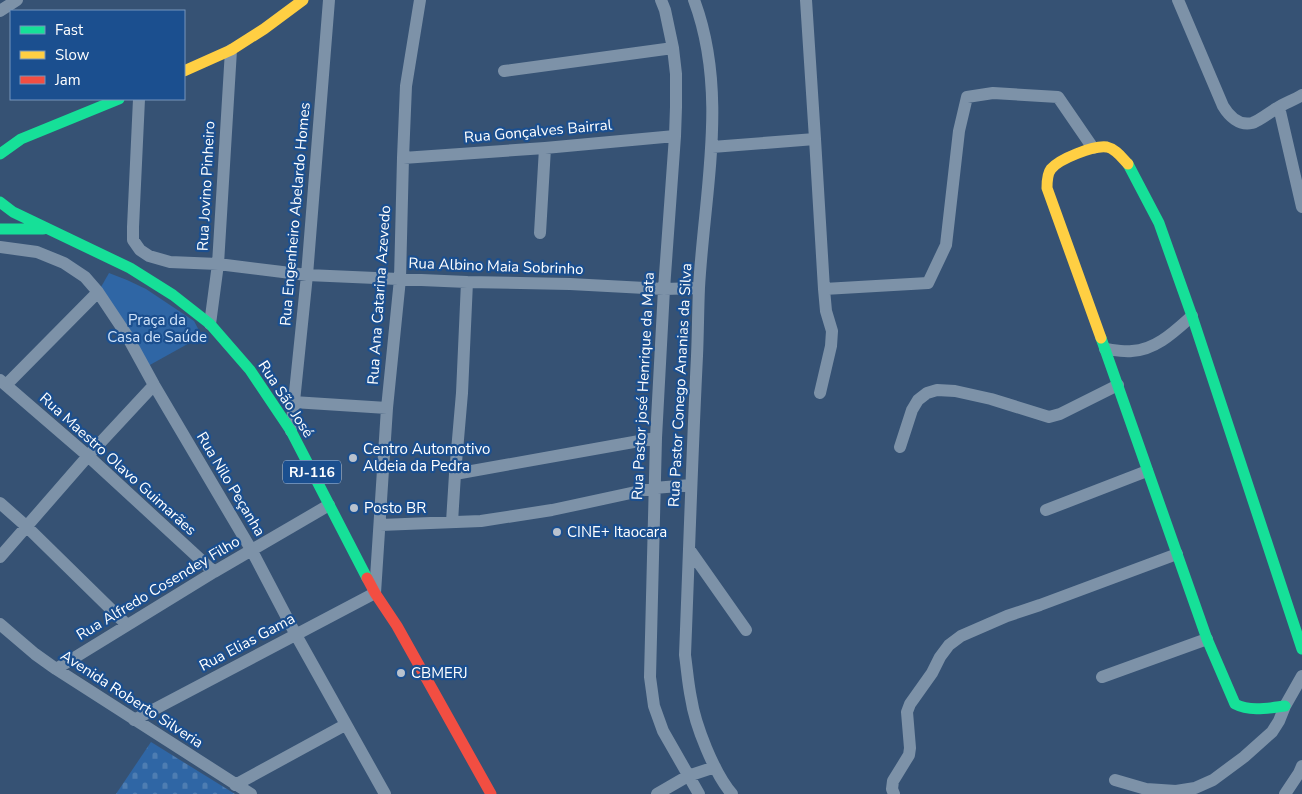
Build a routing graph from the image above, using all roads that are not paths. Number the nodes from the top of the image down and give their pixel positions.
1 (17, 0) edge
2 (302, 0) edge
3 (329, 0) edge
4 (420, 0) edge
5 (661, 0) edge
6 (694, 0) edge
7 (806, 0) edge
8 (1178, 0) edge
9 (0, 11) edge
10 (673, 48) junction
11 (231, 50) junction
12 (185, 71) edge
13 (504, 71) dead end
14 (1302, 95) edge
15 (118, 100) edge
16 (139, 100) edge
17 (1279, 107) junction
18 (675, 136) junction
19 (814, 138) junction
20 (21, 139) junction
21 (0, 141) edge
22 (712, 147) junction
23 (545, 148) junction
24 (1093, 148) junction
25 (0, 154) edge
26 (403, 158) junction
27 (0, 202) edge
28 (1302, 208) edge
29 (0, 229) edge
30 (47, 229) junction
31 (540, 233) dead end
32 (0, 247) edge
33 (218, 264) junction
34 (307, 275) junction
35 (400, 279) junction
36 (467, 282) junction
37 (699, 288) junction
38 (664, 289) junction
39 (824, 289) junction
40 (98, 292) junction
41 (1192, 316) junction
42 (210, 324) junction
43 (1105, 349) junction
44 (3, 383) edge
45 (154, 385) junction
46 (1118, 385) junction
47 (820, 392) dead end
48 (294, 402) junction
49 (387, 408) junction
50 (291, 431) junction
51 (656, 438) junction
52 (900, 447) dead end
53 (88, 456) junction
54 (1147, 470) junction
55 (455, 474) junction
56 (691, 485) junction
57 (654, 488) junction
58 (0, 503) edge
59 (329, 505) junction
60 (1046, 510) dead end
61 (452, 522) junction
62 (380, 525) junction
63 (26, 526) junction
64 (689, 549) junction
65 (252, 550) junction
66 (1178, 554) junction
67 (0, 557) edge
68 (214, 572) junction
69 (375, 593) junction
70 (0, 624) edge
71 (128, 625) junction
72 (746, 630) dead end
73 (296, 634) junction
74 (1207, 639) junction
75 (1302, 649) edge
76 (56, 669) junction
77 (1102, 677) dead end
78 (1300, 681) edge
79 (1302, 699) edge
80 (1285, 706) junction
81 (134, 720) junction
82 (345, 725) junction
83 (1302, 766) edge
84 (715, 767) junction
85 (688, 776) junction
86 (1115, 780) dead end
87 (235, 785) junction
88 (251, 794) edge
89 (385, 794) edge
90 (492, 794) edge
91 (657, 794) edge
92 (699, 794) edge
93 (732, 794) edge
94 (894, 794) edge
95 (1285, 794) edge

1 - 9 street
2 - 11 street
3 - 34 street, Rua Engenheiro Abelardo Homes
4 - 26 street, Rua Ana Catarina Azevedo
5 - 10 street, Rua Pastor josé Henrique da Mata
6 - 22 street, Rua Pastor Conego Ananias da Silva
7 - 19 street
8 - 17 street
10 - 13 street
10 - 18 street, Rua Pastor josé Henrique da Mata
11 - 12 street
11 - 33 street, Rua Jovino Pinheiro
14 - 17 street
15 - 20 street
16 - 33 street, Rua Albino Maia Sobrinho
17 - 28 street
18 - 23 street, Rua Gonçalves Bairral
18 - 38 street, Rua Pastor josé Henrique da Mata
19 - 22 street
19 - 39 street
20 - 21 street
20 - 25 street
22 - 37 street, Rua Pastor Conego Ananias da Silva
23 - 26 street, Rua Gonçalves Bairral
23 - 31 street
24 - 39 street
24 - 41 street
24 - 43 street
26 - 35 street, Rua Ana Catarina Azevedo
27 - 30 street, Rua São José / RJ-116
29 - 30 street, Rua São José / RJ-116
30 - 42 street, Rua São José / RJ-116
32 - 40 street, Rua Nilo Peçanha
33 - 34 street, Rua Albino Maia Sobrinho
33 - 42 street, Rua Jovino Pinheiro
34 - 35 street, Rua Albino Maia Sobrinho
34 - 48 street, Rua Engenheiro Abelardo Homes
35 - 36 street, Rua Albino Maia Sobrinho
35 - 49 street, Rua Ana Catarina Azevedo
36 - 38 street, Rua Albino Maia Sobrinho
36 - 55 street
37 - 38 street, Rua Albino Maia Sobrinho
37 - 56 street, Rua Pastor Conego Ananias da Silva
38 - 51 street, Rua Pastor josé Henrique da Mata
39 - 47 street
40 - 44 street
40 - 45 street, Rua Nilo Peçanha
41 - 43 street
41 - 75 street
42 - 50 street, Rua São José / RJ-116
43 - 46 street
44 - 53 street, Rua Maestro Olavo Guimarães
45 - 53 street
45 - 65 street, Rua Nilo Peçanha
46 - 52 street
46 - 54 street
48 - 49 street
48 - 50 street, Rua Engenheiro Abelardo Homes
49 - 62 street, Rua Ana Catarina Azevedo
50 - 59 street, Rua São José / RJ-116
51 - 55 street
51 - 57 street, Rua Pastor josé Henrique da Mata
53 - 63 street
53 - 68 street, Rua Maestro Olavo Guimarães
54 - 60 street
54 - 66 street
55 - 61 street
56 - 57 street
56 - 64 street, Rua Pastor Conego Ananias da Silva
57 - 61 street
57 - 85 street, Rua Pastor josé Henrique da Mata
58 - 63 street
59 - 65 street, Rua Alfredo Cosendey Filho
59 - 69 street, Rua São José / RJ-116
61 - 62 street
62 - 69 street, Rua Ana Catarina Azevedo
63 - 67 street
63 - 71 street
64 - 72 street
64 - 84 street, Rua Pastor Conego Ananias da Silva
65 - 68 street, Rua Alfredo Cosendey Filho
65 - 73 street, Rua Nilo Peçanha
66 - 74 street
66 - 94 street
68 - 71 street, Rua Alfredo Cosendey Filho
69 - 73 street, Rua Elias Gama
69 - 90 street, Rua São José / RJ-116
70 - 76 street, Avenida Roberto Silveria
71 - 76 street, Rua Alfredo Cosendey Filho
73 - 81 street, Rua Elias Gama
73 - 82 street, Rua Nilo Peçanha
74 - 77 street
74 - 80 street
76 - 81 street, Avenida Roberto Silveria
78 - 79 street
78 - 80 street
80 - 86 street
81 - 87 street, Avenida Roberto Silveria
82 - 87 street
82 - 89 street, Rua Nilo Peçanha
83 - 95 street
84 - 85 street
84 - 93 street, Rua Pastor Conego Ananias da Silva
85 - 91 street
85 - 92 street, Rua Pastor josé Henrique da Mata
87 - 88 street, Avenida Roberto Silveria

